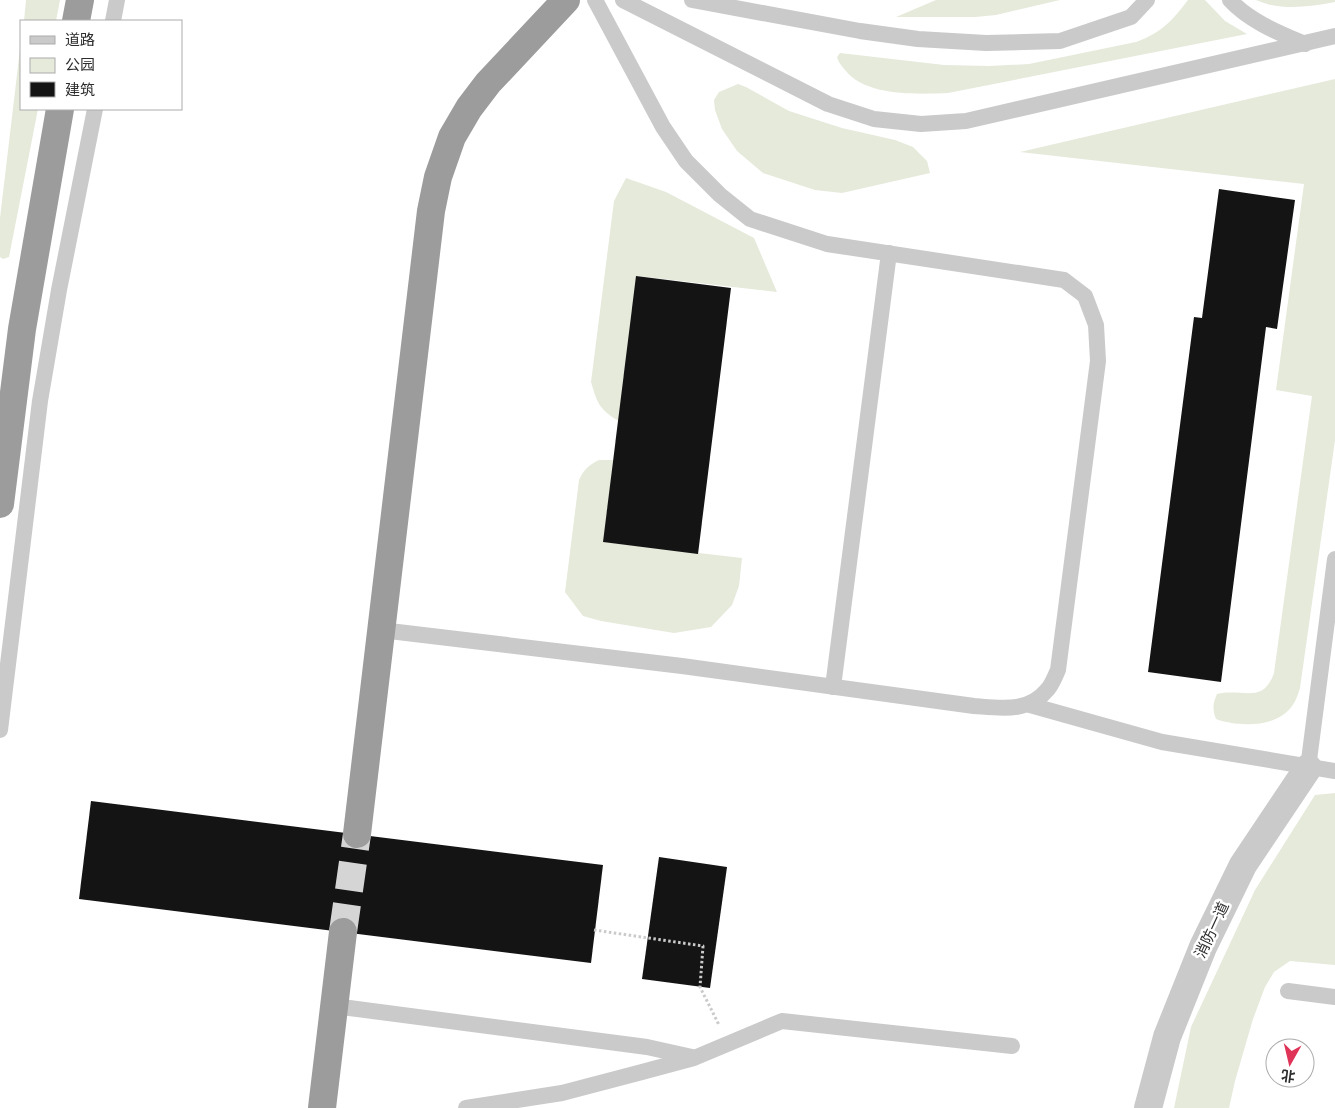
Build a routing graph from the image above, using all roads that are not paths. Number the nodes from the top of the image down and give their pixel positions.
1 (80, 0) edge
2 (117, 0) edge
3 (566, 0) edge
4 (595, 0) edge
5 (623, 0) edge
6 (692, 0) edge
7 (1147, 0) edge
8 (1230, 0) edge
9 (76, 20) edge
10 (113, 20) edge
11 (1335, 36) edge
12 (1305, 44) junction
13 (60, 110) edge
14 (95, 110) edge
15 (889, 253) junction
16 (0, 504) edge
17 (1335, 558) edge
18 (381, 630) junction
19 (833, 687) junction
20 (1030, 705) junction
21 (0, 730) edge
22 (1308, 768) junction
23 (1335, 771) edge
24 (357, 834) tunnel mouth
25 (343, 932) tunnel mouth
26 (1288, 991) dead end
27 (1335, 997) edge
28 (334, 1006) junction
29 (1012, 1046) dead end
30 (694, 1058) junction
31 (322, 1108) edge
32 (466, 1108) edge
33 (1148, 1108) edge

1 - 9 highway
2 - 10 lane
3 - 18 highway
4 - 15 lane
5 - 12 lane
6 - 7 lane
8 - 12 lane
11 - 12 lane
13 - 16 highway
14 - 21 lane
15 - 19 lane
15 - 20 lane
17 - 22 lane
18 - 19 lane
18 - 24 highway
19 - 20 lane
20 - 22 lane
22 - 23 lane
22 - 33 street, 消防一道
25 - 28 highway
26 - 27 lane
28 - 30 lane
28 - 31 highway
29 - 30 lane
30 - 32 lane

